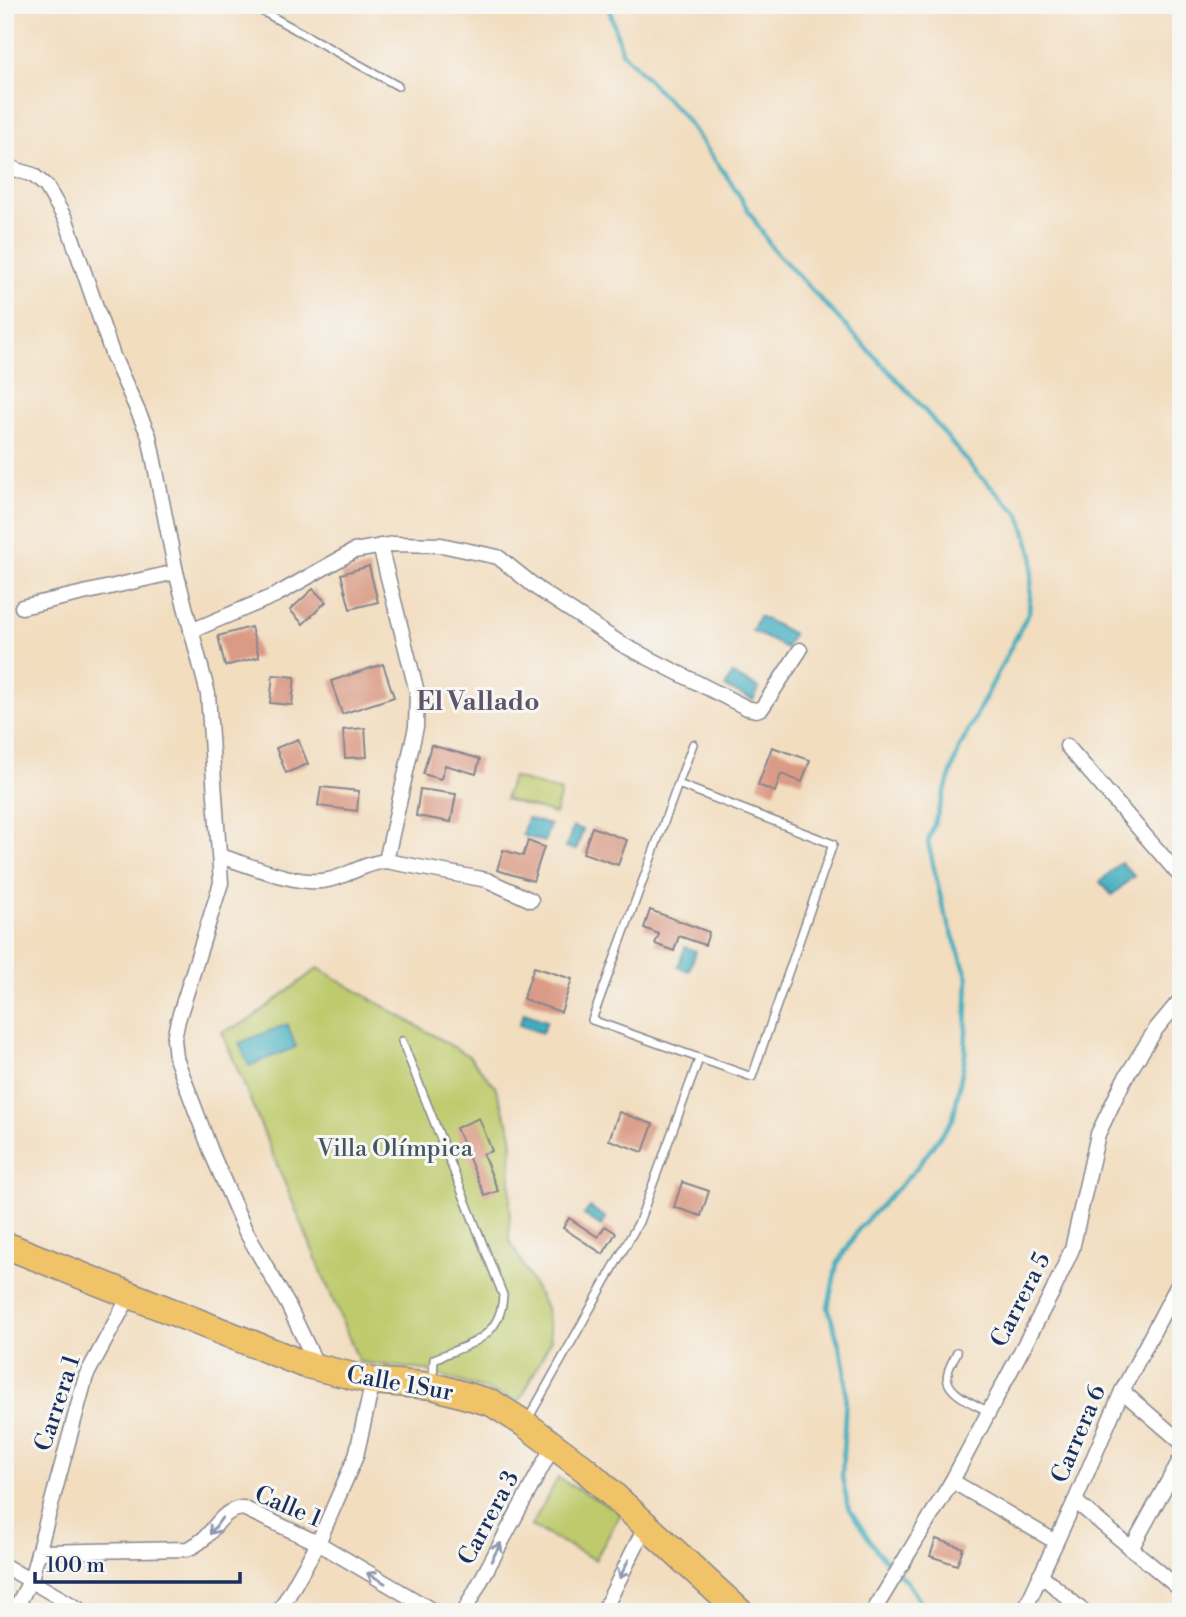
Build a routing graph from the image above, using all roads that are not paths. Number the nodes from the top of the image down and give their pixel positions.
1 (251, 5) edge
2 (398, 86) dead end
3 (5, 166) edge
4 (380, 546) junction
5 (176, 572) junction
6 (22, 607) dead end
7 (191, 631) junction
8 (800, 650) dead end
9 (693, 744) dead end
10 (1067, 746) dead end
11 (678, 784) junction
12 (220, 856) junction
13 (386, 862) junction
14 (1181, 877) edge
15 (531, 900) dead end
16 (1181, 999) edge
17 (401, 1041) dead end
18 (699, 1059) junction
19 (5, 1245) edge
20 (1181, 1279) edge
21 (131, 1293) junction
22 (957, 1352) dead end
23 (318, 1368) junction
24 (373, 1381) junction
25 (433, 1386) junction
26 (1122, 1391) junction
27 (989, 1412) junction
28 (525, 1424) junction
29 (1181, 1442) edge
30 (553, 1446) junction
31 (1181, 1458) edge
32 (951, 1481) junction
33 (1075, 1501) junction
34 (645, 1527) junction
35 (1056, 1542) junction
36 (318, 1543) junction
37 (1131, 1549) junction
38 (38, 1552) junction
39 (5, 1566) edge
40 (1040, 1574) junction
41 (31, 1580) junction
42 (1181, 1590) edge
43 (610, 1609) edge
44 (1025, 1609) dead end
45 (15, 1612) edge
46 (84, 1612) edge
47 (279, 1612) edge
48 (435, 1612) edge
49 (464, 1612) edge
50 (740, 1612) edge
51 (873, 1612) edge
52 (1084, 1612) edge

1 - 2 lane
3 - 5 street
4 - 7 street
4 - 8 street
4 - 13 street
5 - 6 street
5 - 7 street
7 - 12 street
9 - 11 lane
10 - 14 street
11 - 18 lane
11 - 18 lane
12 - 13 street
12 - 23 street
13 - 15 street
16 - 27 street, Carrera 5
17 - 25 lane
18 - 28 lane
19 - 21 highway, Calle 1Sur
20 - 26 street, Carrera 6
21 - 23 highway, Calle 1Sur
21 - 38 street, Carrera 1
22 - 27 lane
23 - 24 highway, Calle 1Sur
24 - 25 highway, Calle 1Sur
24 - 36 street
25 - 28 highway, Calle 1Sur
26 - 29 street
26 - 33 street, Carrera 6
27 - 32 street, Carrera 5
28 - 30 highway, Calle 1Sur
30 - 34 highway, Calle 1Sur
49 -> 30 street, Carrera 3
31 - 37 street
32 - 35 street
32 - 51 street, Carrera 5
33 - 35 street, Carrera 6
33 - 37 street
34 -> 43 street
34 - 50 highway, Calle 1Sur
35 - 40 street, Carrera 6
36 -> 38 street, Calle 1
36 - 47 street
48 -> 36 street, Calle 1
37 - 42 street
38 - 41 street, Carrera 1
39 - 41 street
40 - 44 street, Carrera 6
40 - 52 street
41 - 45 street, Carrera 1
41 - 46 street

